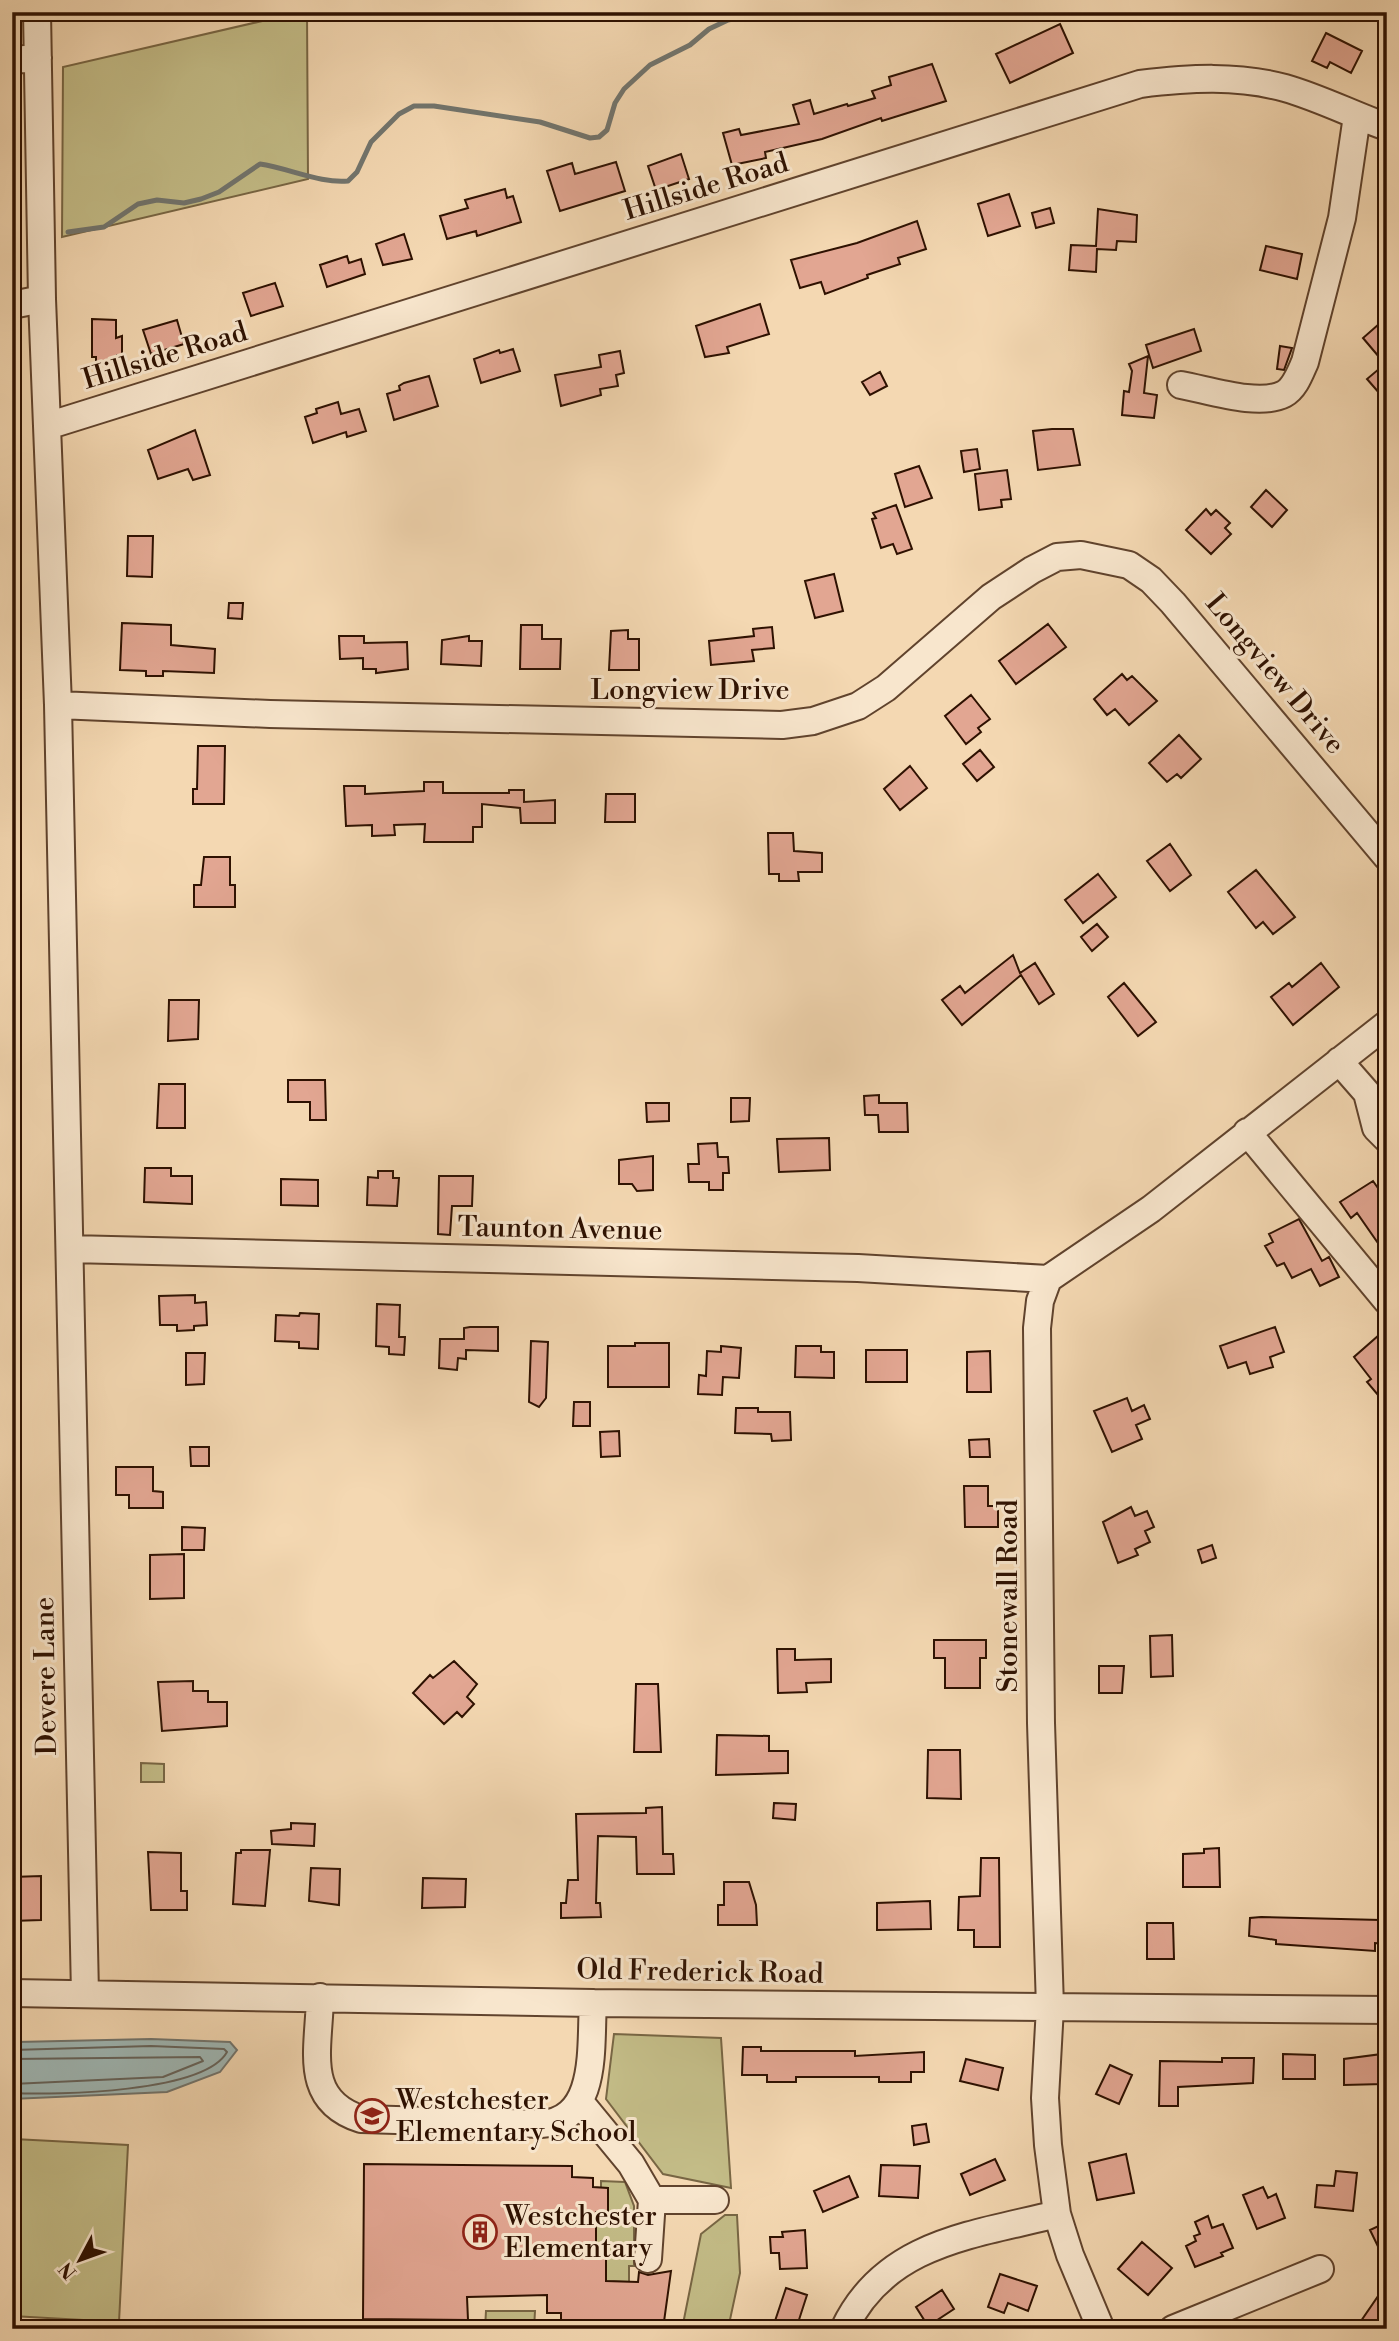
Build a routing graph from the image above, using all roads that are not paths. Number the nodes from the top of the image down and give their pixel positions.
1 (37, 12) edge
2 (25, 59) edge
3 (1357, 117) junction
4 (1387, 127) edge
5 (42, 299) junction
6 (12, 305) edge
7 (1181, 384) dead end
8 (47, 426) junction
9 (58, 705) junction
10 (1387, 856) edge
11 (1387, 1024) edge
12 (1339, 1061) junction
13 (1247, 1132) junction
14 (1387, 1139) edge
15 (70, 1249) junction
16 (1048, 1279) junction
17 (1387, 1301) edge
18 (12, 1993) edge
19 (85, 1994) junction
20 (320, 1997) junction
21 (593, 2003) junction
22 (1050, 2007) junction
23 (1387, 2010) edge
24 (579, 2102) junction
25 (652, 2200) junction
26 (715, 2200) dead end
27 (1057, 2214) junction
28 (648, 2259) dead end
29 (1320, 2269) dead end
30 (844, 2329) edge
31 (1101, 2329) edge
32 (1173, 2329) edge

1 - 2 street, Devere Lane
2 - 5 street, Devere Lane
3 - 4 street, Hillside Road
3 - 7 street
3 - 8 street, Hillside Road
5 - 6 street
5 - 8 street, Devere Lane
8 - 9 street, Devere Lane
9 - 10 street, Longview Drive
9 - 15 street, Devere Lane
11 - 12 street
12 - 13 street
12 - 14 street
13 - 16 street
13 - 17 street
15 - 16 street, Taunton Avenue
15 - 19 street, Devere Lane
16 - 22 street, Stonewall Road
18 - 19 street, Old Frederick Road
19 - 20 street, Old Frederick Road
20 - 21 street, Old Frederick Road
20 - 24 street
21 - 22 street, Old Frederick Road
21 - 24 street
22 - 23 street, Old Frederick Road
22 - 27 street, Stonewall Road
24 - 25 street
25 - 26 street
25 - 28 street
27 - 30 street
27 - 31 street, Stonewall Road
29 - 32 street

